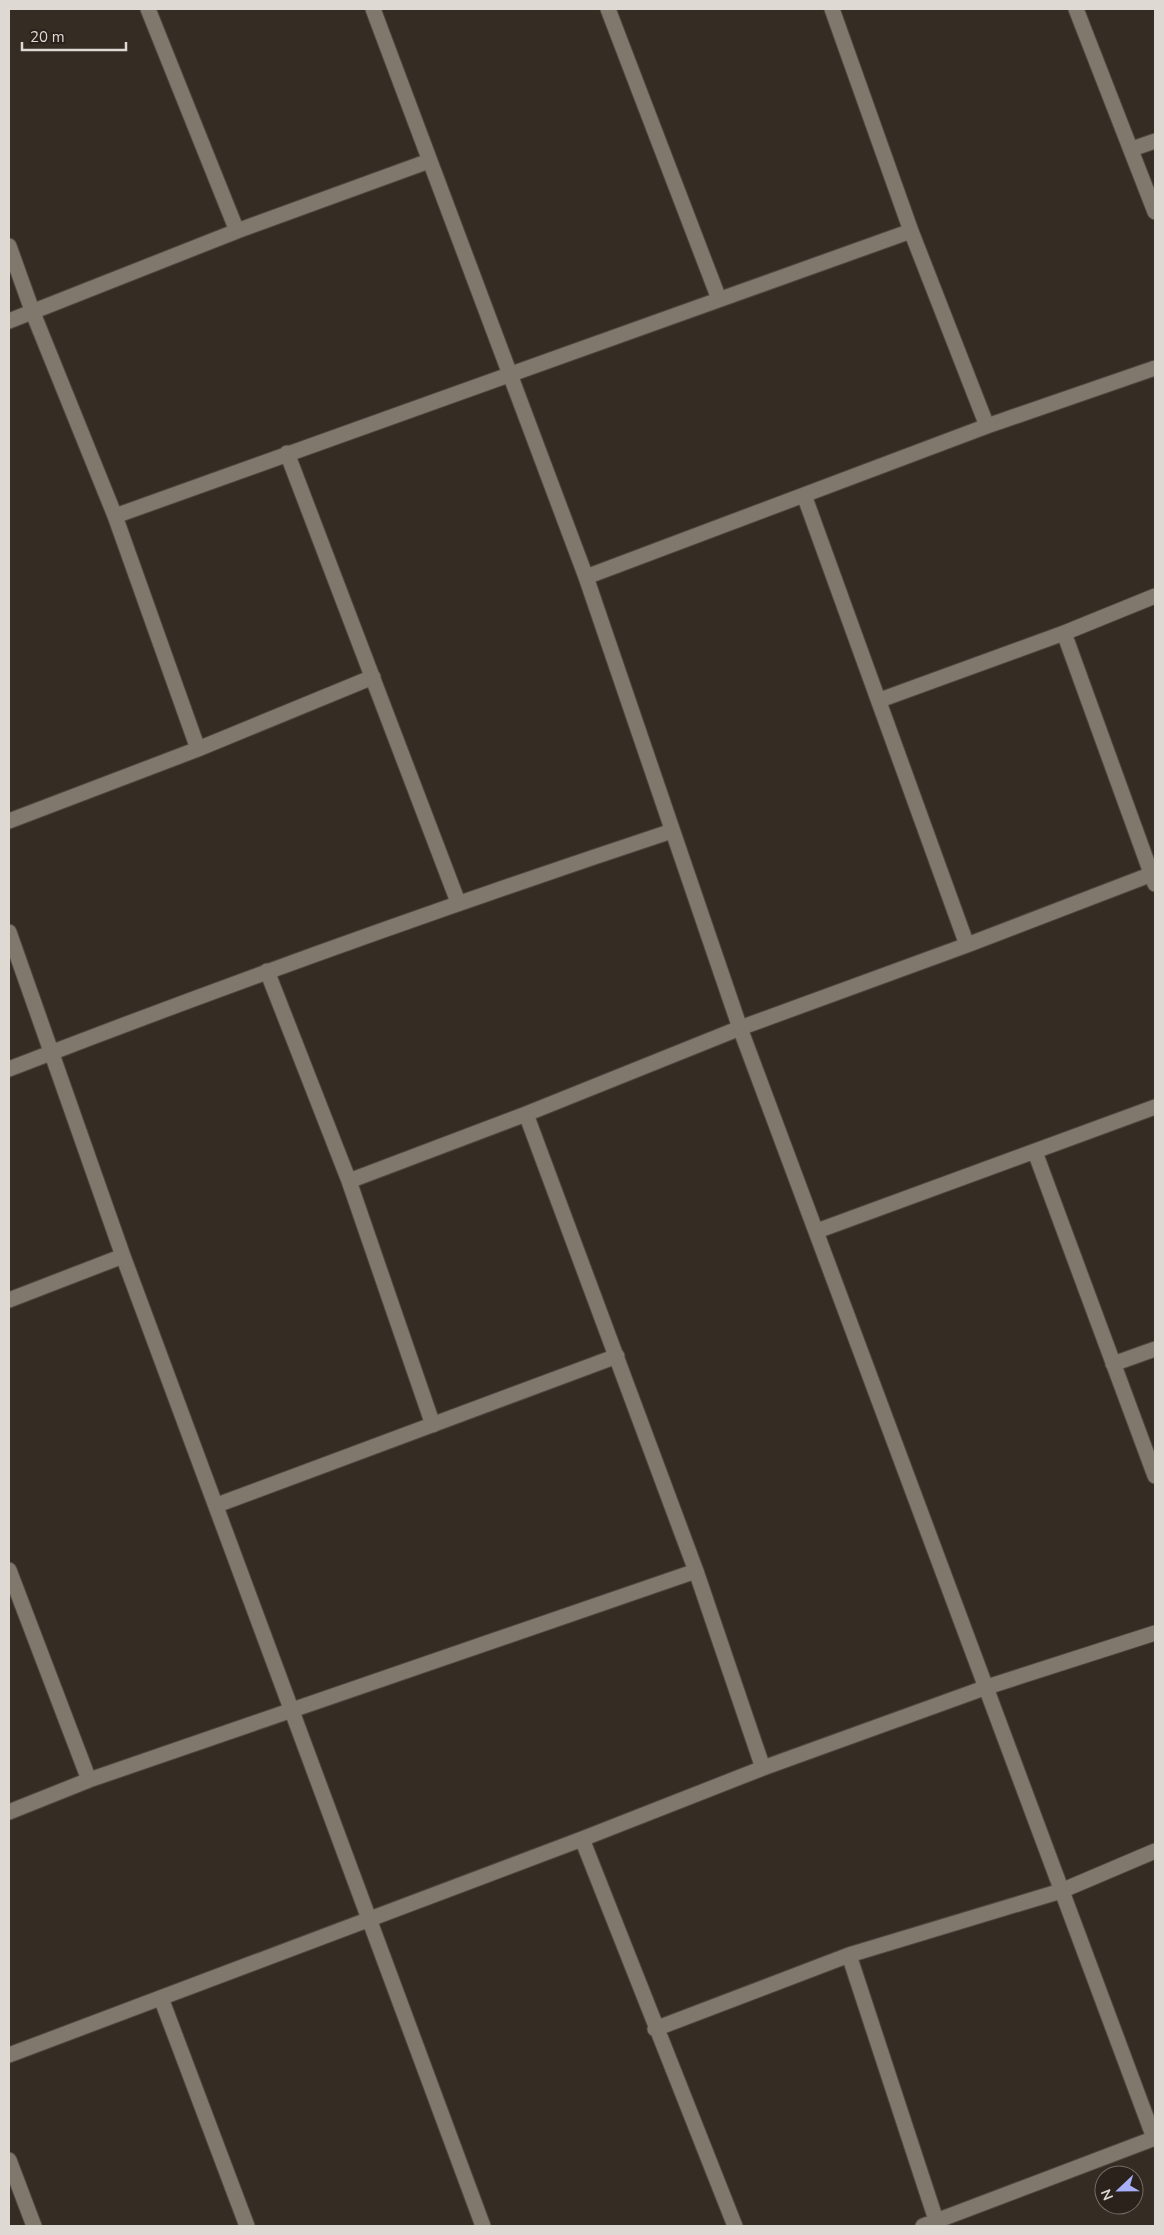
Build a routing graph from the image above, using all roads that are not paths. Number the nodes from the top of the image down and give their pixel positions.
1 (148, 9) edge
2 (374, 9) edge
3 (608, 9) edge
4 (832, 9) edge
5 (1076, 9) edge
6 (1155, 141) edge
7 (1132, 149) junction
8 (429, 161) junction
9 (1155, 212) edge
10 (237, 231) junction
11 (911, 231) junction
12 (9, 246) edge
13 (719, 300) junction
14 (33, 312) junction
15 (9, 321) edge
16 (1155, 368) edge
17 (512, 376) junction
18 (987, 426) junction
19 (287, 453) junction
20 (804, 495) junction
21 (115, 516) junction
22 (586, 577) junction
23 (1155, 596) edge
24 (1064, 632) junction
25 (373, 677) junction
26 (880, 700) junction
27 (198, 750) junction
28 (9, 821) edge
29 (672, 831) junction
30 (1154, 879) edge
31 (458, 902) junction
32 (9, 932) edge
33 (967, 945) junction
34 (267, 971) junction
35 (740, 1028) junction
36 (52, 1052) junction
37 (9, 1069) edge
38 (1155, 1107) edge
39 (526, 1114) junction
40 (1035, 1152) junction
41 (349, 1181) junction
42 (817, 1231) junction
43 (123, 1256) junction
44 (9, 1300) edge
45 (1155, 1349) edge
46 (617, 1356) junction
47 (1113, 1364) junction
48 (434, 1425) junction
49 (1155, 1476) edge
50 (217, 1505) junction
51 (9, 1570) edge
52 (696, 1571) junction
53 (12, 1590) edge
54 (1155, 1632) edge
55 (987, 1687) junction
56 (292, 1709) junction
57 (763, 1768) junction
58 (89, 1780) junction
59 (9, 1812) edge
60 (582, 1839) junction
61 (1155, 1851) edge
62 (1061, 1891) junction
63 (369, 1920) junction
64 (849, 1955) junction
65 (160, 1998) junction
66 (655, 2029) junction
67 (9, 2055) edge
68 (1154, 2138) edge
69 (9, 2160) edge
70 (932, 2225) edge
71 (34, 2226) edge
72 (248, 2226) edge
73 (483, 2226) edge
74 (735, 2226) edge

1 - 10 street
2 - 8 street
3 - 13 street
4 - 11 street
5 - 7 street
6 - 7 street
7 - 9 street
8 - 10 street
8 - 17 street
10 - 14 street
11 - 13 street
11 - 18 street
12 - 14 street
13 - 17 street
14 - 15 street
14 - 21 street
16 - 18 street
17 - 19 street
17 - 22 street
18 - 20 street
19 - 21 street
19 - 25 street
20 - 22 street
20 - 26 street
21 - 27 street
22 - 29 street
23 - 24 street
24 - 26 street
24 - 30 street
25 - 27 street
25 - 31 street
26 - 33 street
27 - 28 street
29 - 31 street
29 - 35 street
30 - 33 street
31 - 34 street
32 - 36 street
33 - 35 street
34 - 36 street
34 - 41 street
35 - 39 street
35 - 42 street
36 - 37 street
36 - 43 street
38 - 40 street
39 - 41 street
39 - 46 street
40 - 42 street
40 - 47 street
41 - 48 street
42 - 55 street
43 - 44 street
43 - 50 street
45 - 47 street
46 - 48 street
46 - 52 street
47 - 49 street
48 - 50 street
50 - 56 street
51 - 53 street
52 - 56 street
52 - 57 street
53 - 58 street
54 - 55 street
55 - 57 street
55 - 62 street
56 - 58 street
56 - 63 street
57 - 60 street
58 - 59 street
60 - 63 street
60 - 66 street
61 - 62 street
62 - 64 street
62 - 68 street
63 - 65 street
63 - 73 street
64 - 66 street
64 - 70 street
65 - 67 street
65 - 72 street
66 - 74 street
68 - 70 street
69 - 71 street

